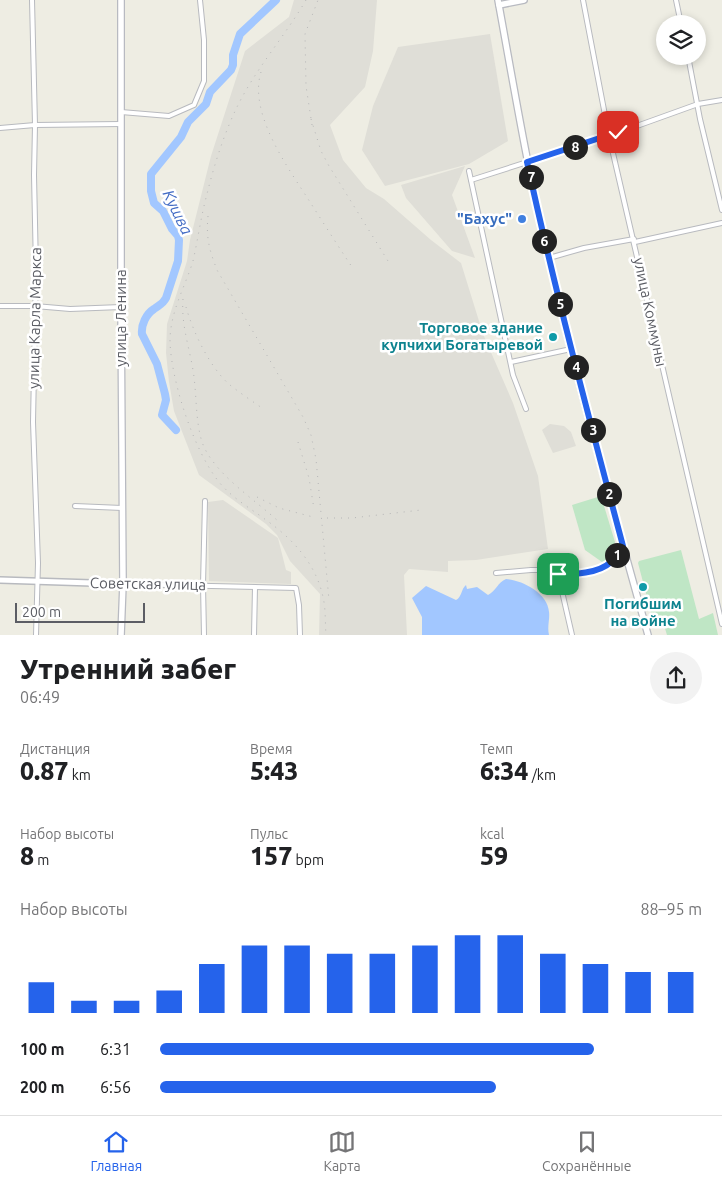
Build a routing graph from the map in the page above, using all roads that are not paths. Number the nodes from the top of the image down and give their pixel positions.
1 (32, 0) edge
2 (121, 0) edge
3 (200, 0) edge
4 (524, 0) edge
5 (583, 0) edge
6 (676, 0) edge
7 (498, 3) edge
8 (679, 15) edge
9 (690, 65) edge
10 (722, 100) edge
11 (698, 104) junction
12 (121, 112) junction
13 (121, 124) junction
14 (35, 125) junction
15 (0, 128) edge
16 (609, 136) junction
17 (527, 162) junction
18 (469, 170) dead end
19 (471, 180) junction
20 (722, 210) edge
21 (722, 223) edge
22 (634, 240) junction
23 (548, 258) junction
24 (0, 306) edge
25 (35, 306) junction
26 (120, 306) junction
27 (571, 349) junction
28 (511, 362) junction
29 (526, 409) dead end
30 (205, 501) dead end
31 (75, 506) dead end
32 (122, 508) junction
33 (623, 546) junction
34 (496, 573) dead end
35 (558, 574) junction
36 (0, 580) edge
37 (38, 581) junction
38 (123, 584) junction
39 (203, 585) junction
40 (255, 587) junction
41 (722, 624) edge
42 (36, 635) edge
43 (122, 635) edge
44 (204, 635) edge
45 (254, 635) edge
46 (300, 635) edge
47 (572, 635) edge
48 (648, 635) edge

1 - 14 street, улица Карла Маркса
2 - 12 main road, улица Ленина
3 - 12 street
4 - 7 main road
5 - 16 street, улица Коммуны
6 - 8 street
7 - 17 main road
9 - 11 street
10 - 11 street
11 - 16 street
11 - 20 street
12 - 13 main road, улица Ленина
13 - 14 street
13 - 26 main road, улица Ленина
14 - 15 street
14 - 25 street, улица Карла Маркса
16 - 17 street
16 - 22 street, улица Коммуны
17 - 19 street
17 - 23 main road
18 - 19 street
19 - 28 street
21 - 22 street
22 - 23 street
22 - 41 street, улица Коммуны
23 - 27 main road
24 - 25 street
25 - 26 street
25 - 37 street, улица Карла Маркса
26 - 32 main road, улица Ленина
27 - 28 street
27 - 33 main road
28 - 29 street
30 - 39 street
31 - 32 street
32 - 38 main road, улица Ленина
33 - 35 street
33 - 48 main road
34 - 35 street
35 - 47 street
36 - 37 street, Советская улица
37 - 38 street, Советская улица
37 - 42 street, улица Карла Маркса
38 - 39 street, Советская улица
38 - 43 main road, улица Ленина
39 - 40 street, Советская улица
39 - 44 street
40 - 45 street
40 - 46 street, Советская улица

